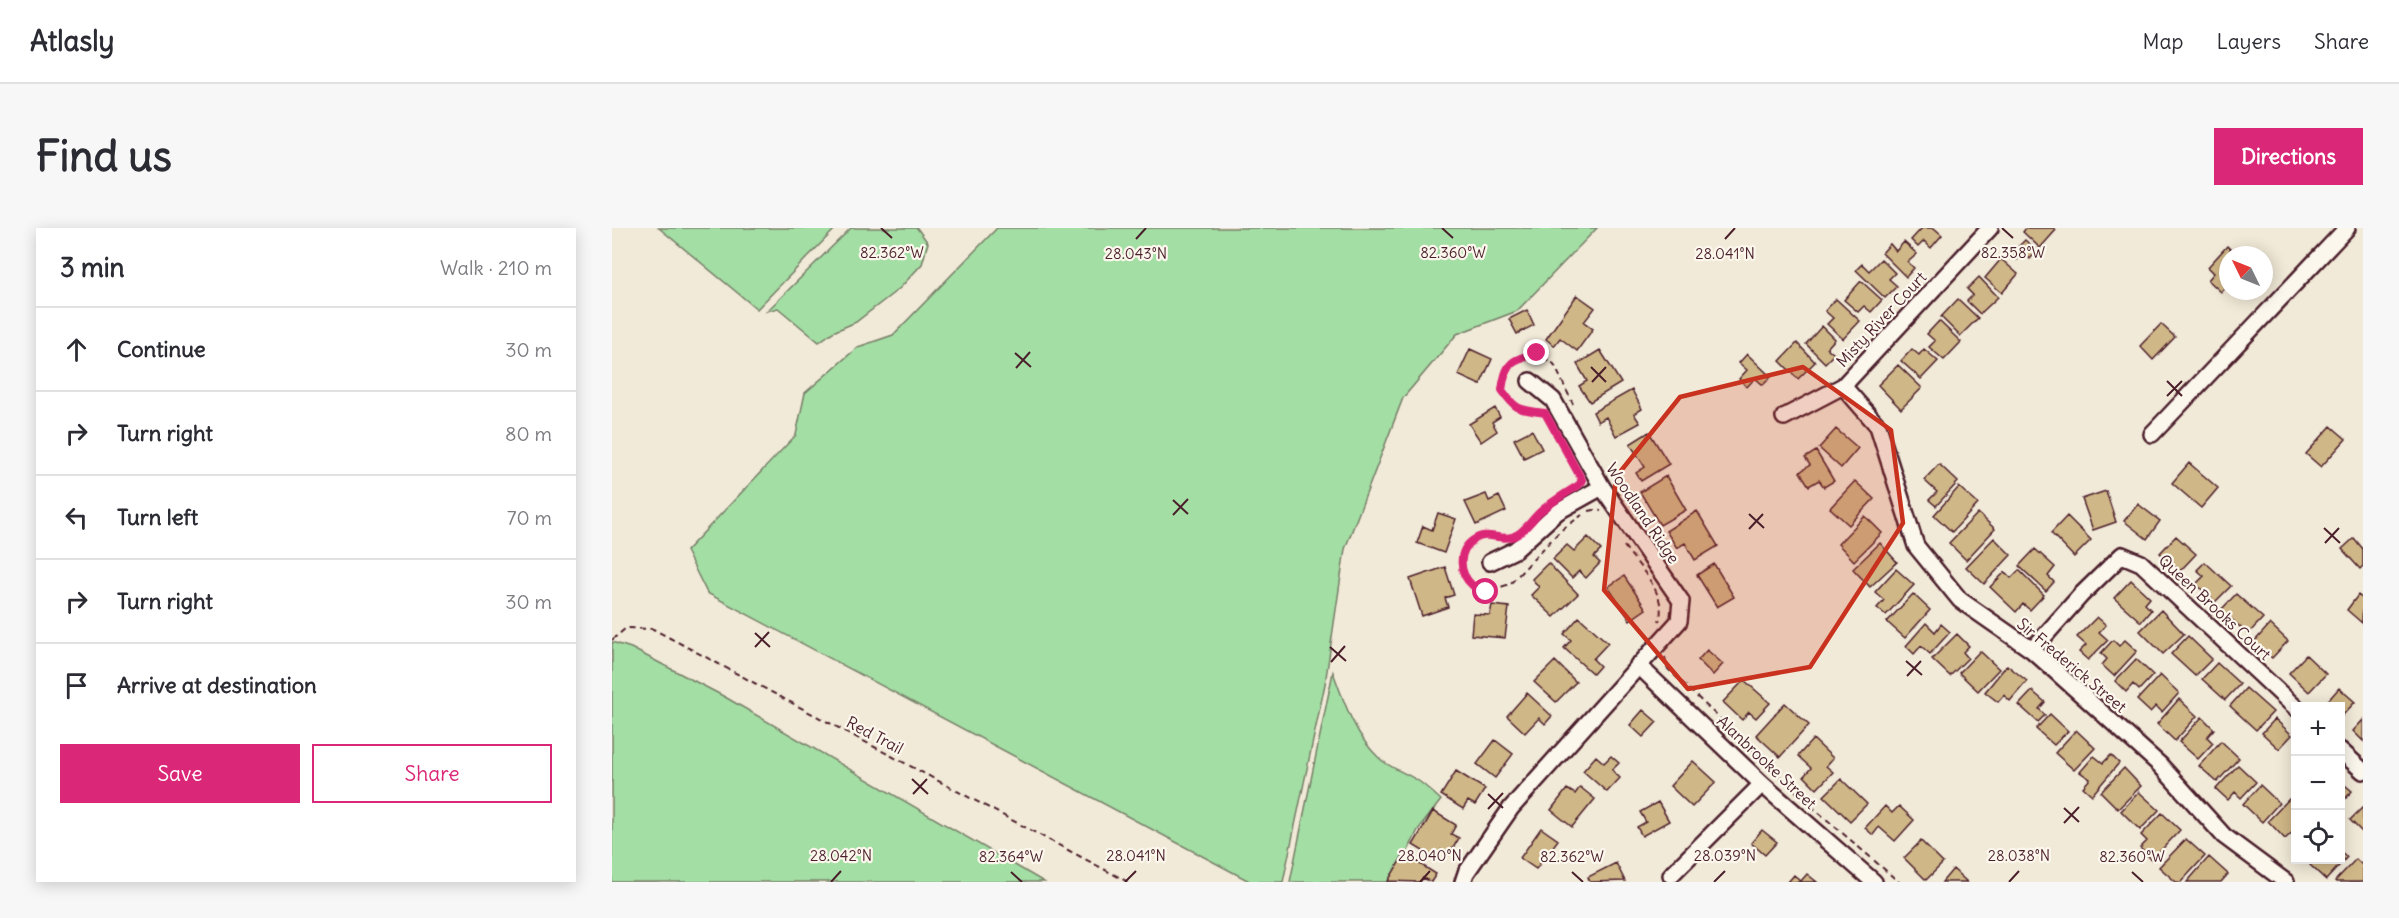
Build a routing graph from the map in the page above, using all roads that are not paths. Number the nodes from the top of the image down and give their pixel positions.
1 (1990, 228) edge
2 (2347, 228) edge
3 (1530, 381) dead end
4 (1843, 386) junction
5 (1784, 417) dead end
6 (2152, 434) dead end
7 (1602, 487) junction
8 (1490, 562) dead end
9 (2032, 650) junction
10 (1638, 665) junction
11 (2291, 704) edge
12 (2345, 755) edge
13 (2363, 771) edge
14 (1762, 784) junction
15 (1671, 875) dead end
16 (1463, 882) edge
17 (1874, 882) edge
18 (2286, 882) edge

1 - 4 street, Misty River Court
2 - 6 street
3 - 7 street, Woodland Ridge
4 - 5 street, Misty River Court
4 - 9 street, Sir Frederick Street
7 - 8 street
7 - 10 street, Woodland Ridge
9 - 11 street, Queen Brooks Court
9 - 18 street, Sir Frederick Street
10 - 14 street, Alanbrooke Street
10 - 16 street, Woodland Ridge
12 - 13 street
14 - 15 street
14 - 17 street, Alanbrooke Street

